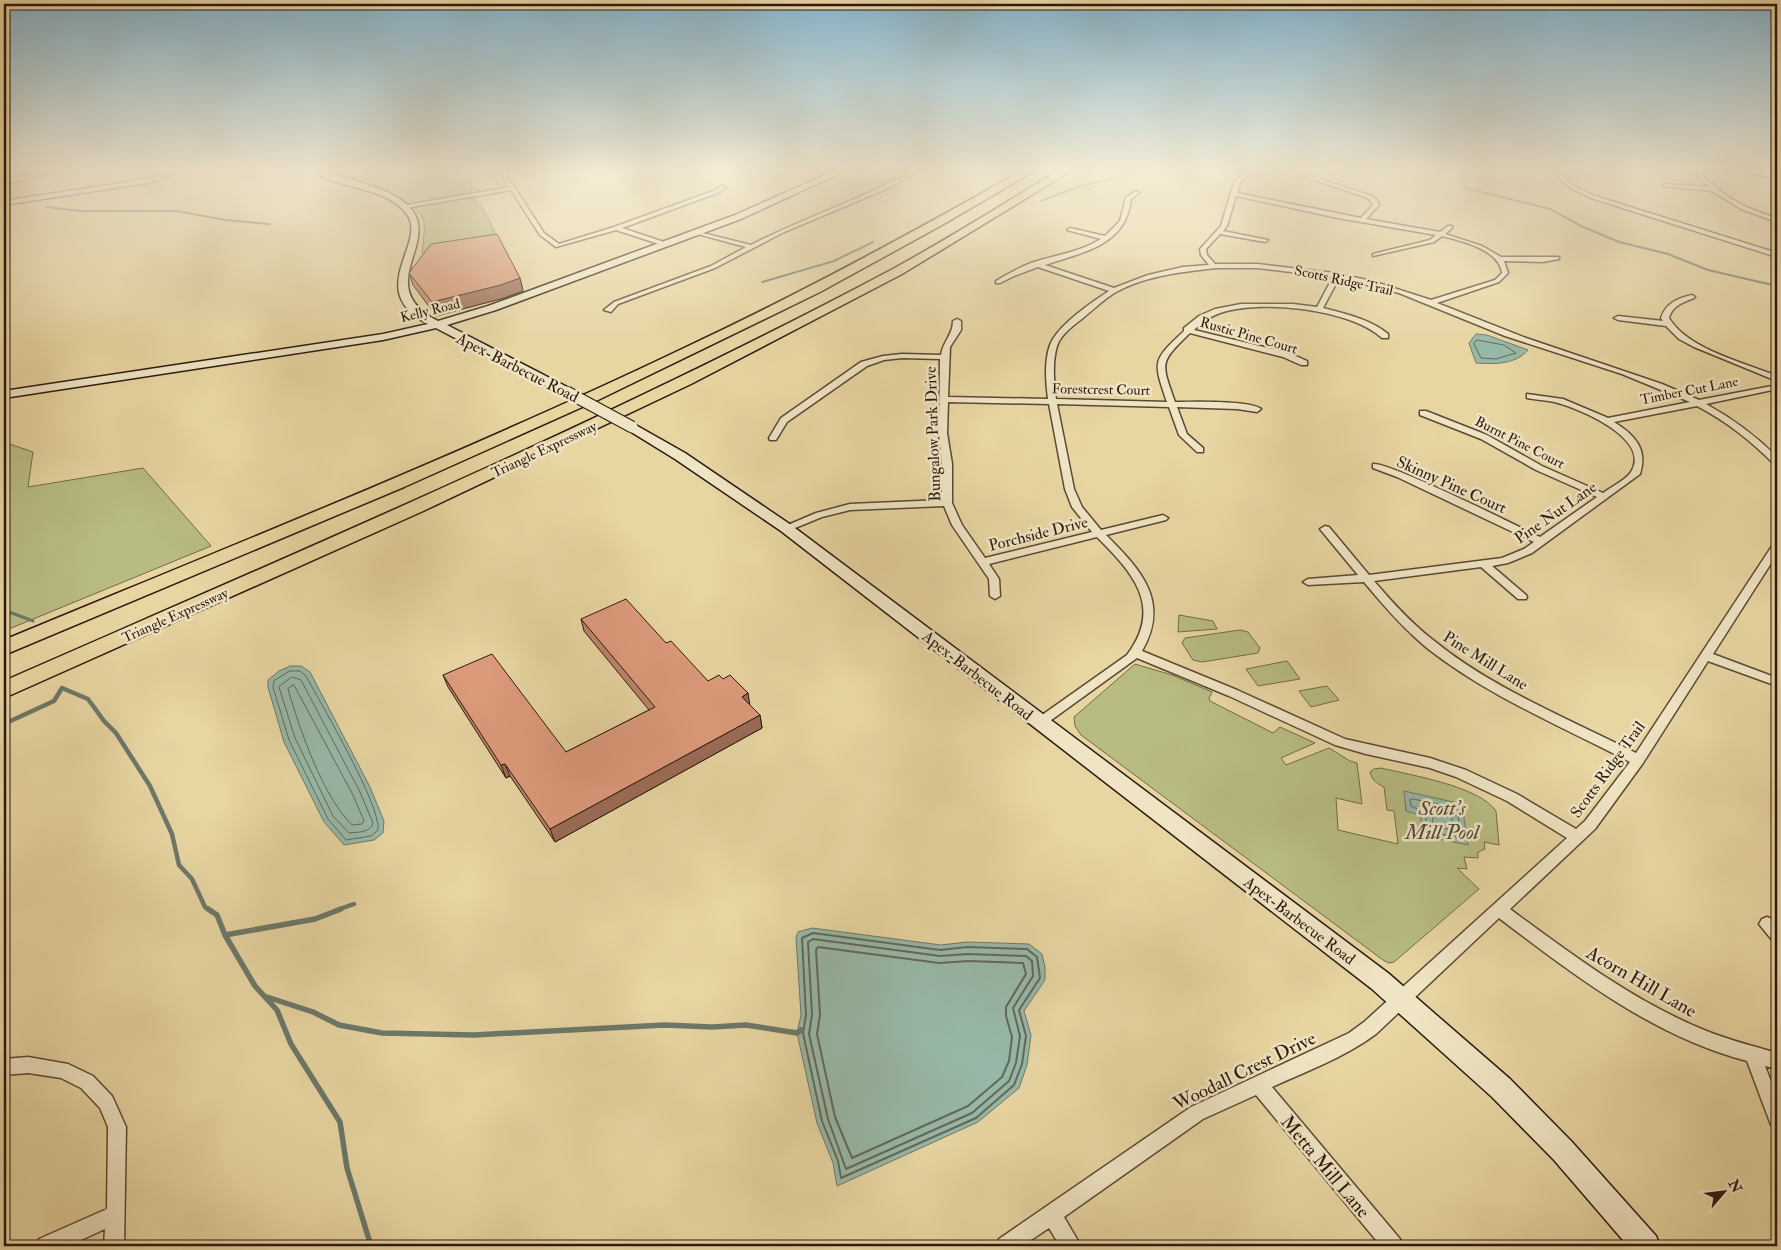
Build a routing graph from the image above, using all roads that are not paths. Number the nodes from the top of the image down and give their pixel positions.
1 (415, 229) edge
2 (539, 229) edge
3 (612, 229) edge
4 (620, 229) edge
5 (703, 229) edge
6 (787, 229) edge
7 (923, 229) edge
8 (968, 229) edge
9 (1115, 229) edge
10 (1221, 229) edge
11 (1412, 229) edge
12 (1448, 229) edge
13 (1696, 229) edge
14 (1070, 230) dead end
15 (696, 232) junction
16 (1219, 232) junction
17 (1442, 235) junction
18 (1105, 238) junction
19 (1265, 240) dead end
20 (665, 244) junction
21 (752, 247) junction
22 (1375, 255) dead end
23 (1777, 255) edge
24 (1557, 258) dead end
25 (1499, 259) junction
26 (1036, 264) junction
27 (1214, 267) junction
28 (1337, 276) junction
29 (998, 282) dead end
30 (1114, 290) junction
31 (1692, 297) dead end
32 (1430, 303) junction
33 (1319, 309) junction
34 (608, 310) dead end
35 (1618, 318) dead end
36 (957, 321) dead end
37 (1666, 324) junction
38 (437, 325) junction
39 (1187, 330) junction
40 (1385, 336) dead end
41 (944, 357) junction
42 (1304, 363) dead end
43 (1777, 379) edge
44 (1777, 387) edge
45 (4, 395) edge
46 (1530, 396) dead end
47 (943, 399) junction
48 (1053, 402) junction
49 (1697, 403) junction
50 (1172, 404) junction
51 (1257, 409) dead end
52 (1423, 413) dead end
53 (1606, 421) junction
54 (773, 438) dead end
55 (1200, 450) dead end
56 (1777, 462) edge
57 (1376, 466) dead end
58 (1602, 496) junction
59 (947, 503) junction
60 (1163, 518) dead end
61 (786, 528) junction
62 (1325, 529) dead end
63 (1099, 533) junction
64 (1542, 542) junction
65 (1777, 546) edge
66 (983, 562) junction
67 (1485, 565) junction
68 (1368, 578) junction
69 (1308, 582) dead end
70 (995, 596) dead end
71 (1522, 597) dead end
72 (4, 648) edge
73 (1135, 652) junction
74 (1706, 656) junction
75 (1777, 682) edge
76 (4, 690) edge
77 (1039, 722) junction
78 (1638, 760) junction
79 (1577, 837) junction
80 (1500, 910) junction
81 (1401, 998) junction
82 (1753, 1056) junction
83 (1777, 1061) edge
84 (4, 1067) edge
85 (1259, 1085) junction
86 (1777, 1119) edge
87 (1051, 1214) junction
88 (116, 1215) junction
89 (46, 1246) edge
90 (114, 1246) edge
91 (1006, 1246) edge
92 (1071, 1246) edge
93 (1393, 1246) edge
94 (1646, 1246) edge

1 - 38 street, Apex-Barbecue Road
2 - 3 street
4 - 20 street
5 - 15 street, Kelly Road
6 - 21 street
7 - 72 highway, Triangle Expressway
8 - 76 highway, Triangle Expressway
9 - 18 street
10 - 16 street
11 - 17 street
12 - 17 street
13 - 23 street
14 - 18 street
15 - 20 street, Kelly Road
15 - 21 street
16 - 19 street
16 - 27 street
17 - 22 street
17 - 25 street
18 - 26 street
20 - 38 street, Kelly Road
21 - 34 street
24 - 25 street
25 - 32 street
26 - 29 street
26 - 30 street
27 - 28 street, Scotts Ridge Trail
27 - 30 street, Scotts Ridge Trail
28 - 32 street, Scotts Ridge Trail
28 - 33 street
30 - 48 street, Scotts Ridge Trail
31 - 37 street
32 - 49 street, Scotts Ridge Trail
33 - 39 street
33 - 40 street
35 - 37 street
36 - 41 street, Bungalow Park Drive
37 - 43 street
38 - 45 street, Kelly Road
38 - 61 street, Apex-Barbecue Road, bridge
39 - 42 street, Rustic Pine Court
39 - 50 street
41 - 47 street, Bungalow Park Drive
41 - 54 street
44 - 49 street, Timber Cut Lane
46 - 53 street, Pine Nut Lane
47 - 48 street, Forestcrest Court
47 - 59 street, Bungalow Park Drive
48 - 50 street, Forestcrest Court
48 - 63 street, Scotts Ridge Trail
49 - 53 street, Timber Cut Lane
49 - 56 street, Scotts Ridge Trail
50 - 51 street, Forestcrest Court
50 - 55 street
52 - 58 street, Burnt Pine Court
53 - 58 street, Pine Nut Lane
57 - 64 street, Skinny Pine Court
58 - 64 street, Pine Nut Lane
59 - 61 street
59 - 66 street, Bungalow Park Drive
60 - 63 street, Porchside Drive
61 - 77 street, Apex-Barbecue Road
62 - 68 street, Pine Mill Lane
63 - 66 street, Porchside Drive
63 - 73 street, Scotts Ridge Trail
64 - 67 street, Pine Nut Lane
65 - 74 street, Scotts Ridge Trail
66 - 70 street, Bungalow Park Drive
67 - 68 street, Pine Nut Lane
67 - 71 street
68 - 69 street, Pine Nut Lane
68 - 78 street, Pine Mill Lane
73 - 77 street, Scotts Ridge Trail
73 - 79 street
74 - 75 street
74 - 78 street, Scotts Ridge Trail
77 - 81 street, Apex-Barbecue Road
78 - 79 street, Scotts Ridge Trail
79 - 80 street, Scotts Ridge Trail
80 - 81 street, Scotts Ridge Trail
80 - 82 street, Acorn Hill Lane
81 - 85 street, Woodall Crest Drive
81 - 94 street, Apex-Barbecue Road
82 - 83 street, Acorn Hill Lane
82 - 86 street
84 - 88 street
85 - 87 street, Woodall Crest Drive
85 - 93 street, Metta Mill Lane
87 - 91 street, Woodall Crest Drive
87 - 92 street
88 - 89 street
88 - 90 street

